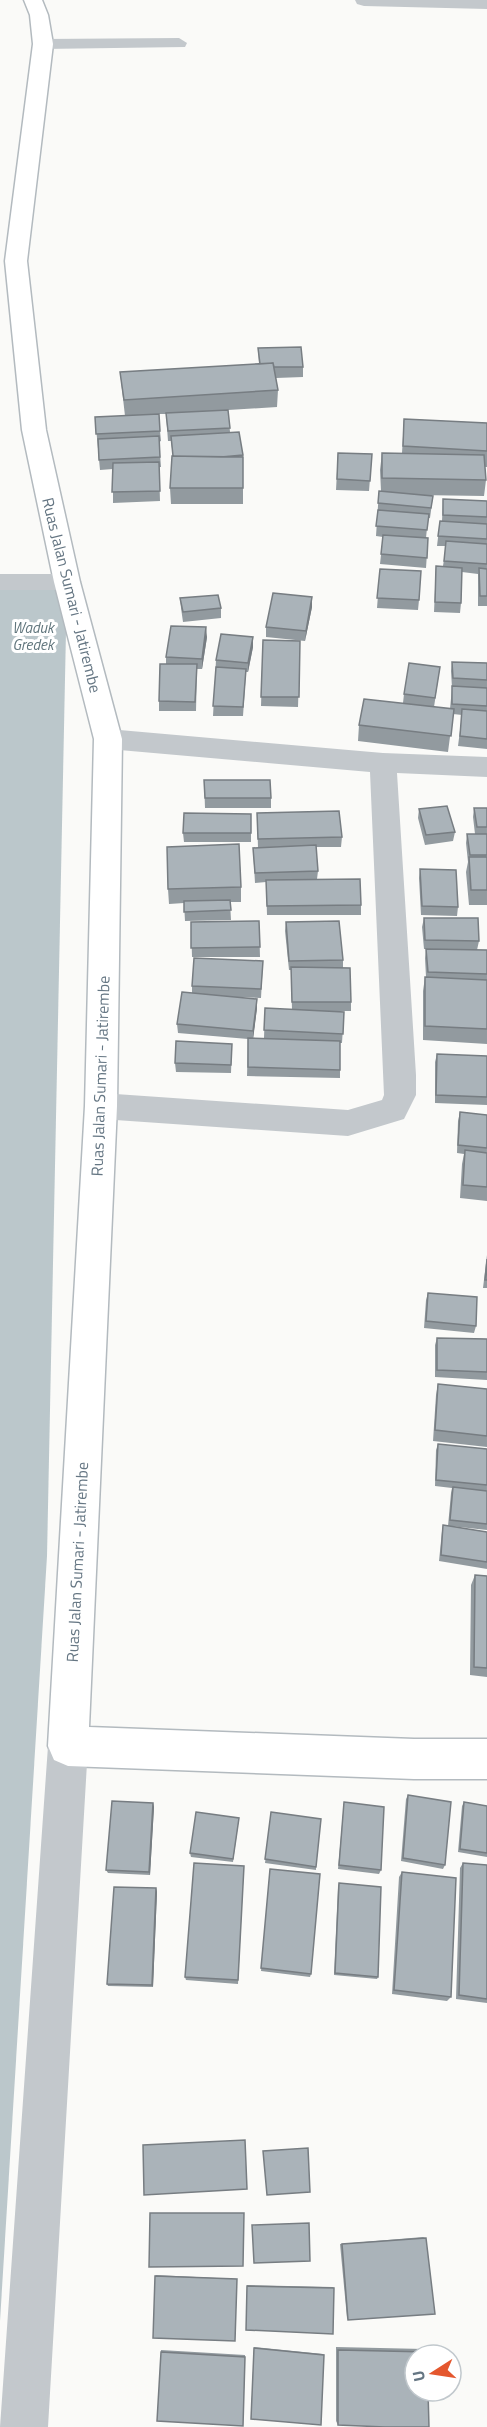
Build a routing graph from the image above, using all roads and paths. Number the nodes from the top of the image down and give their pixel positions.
1 (33, 0) edge
2 (364, 0) edge
3 (487, 3) edge
4 (178, 43) dead end
5 (43, 44) junction
6 (0, 582) edge
7 (67, 582) junction
8 (108, 739) junction
9 (383, 763) junction
10 (487, 766) edge
11 (101, 1106) junction
12 (68, 1746) junction
13 (487, 1759) edge
14 (24, 2427) edge

1 - 5 main road, Ruas Jalan Sumari - Jatirembe
2 - 3 street
4 - 5 lane
5 - 7 main road, Ruas Jalan Sumari - Jatirembe
6 - 7 street
7 - 8 main road, Ruas Jalan Sumari - Jatirembe
8 - 9 street
8 - 11 main road, Ruas Jalan Sumari - Jatirembe
9 - 10 street
9 - 11 street
11 - 12 main road, Ruas Jalan Sumari - Jatirembe
12 - 13 main road
12 - 14 street

